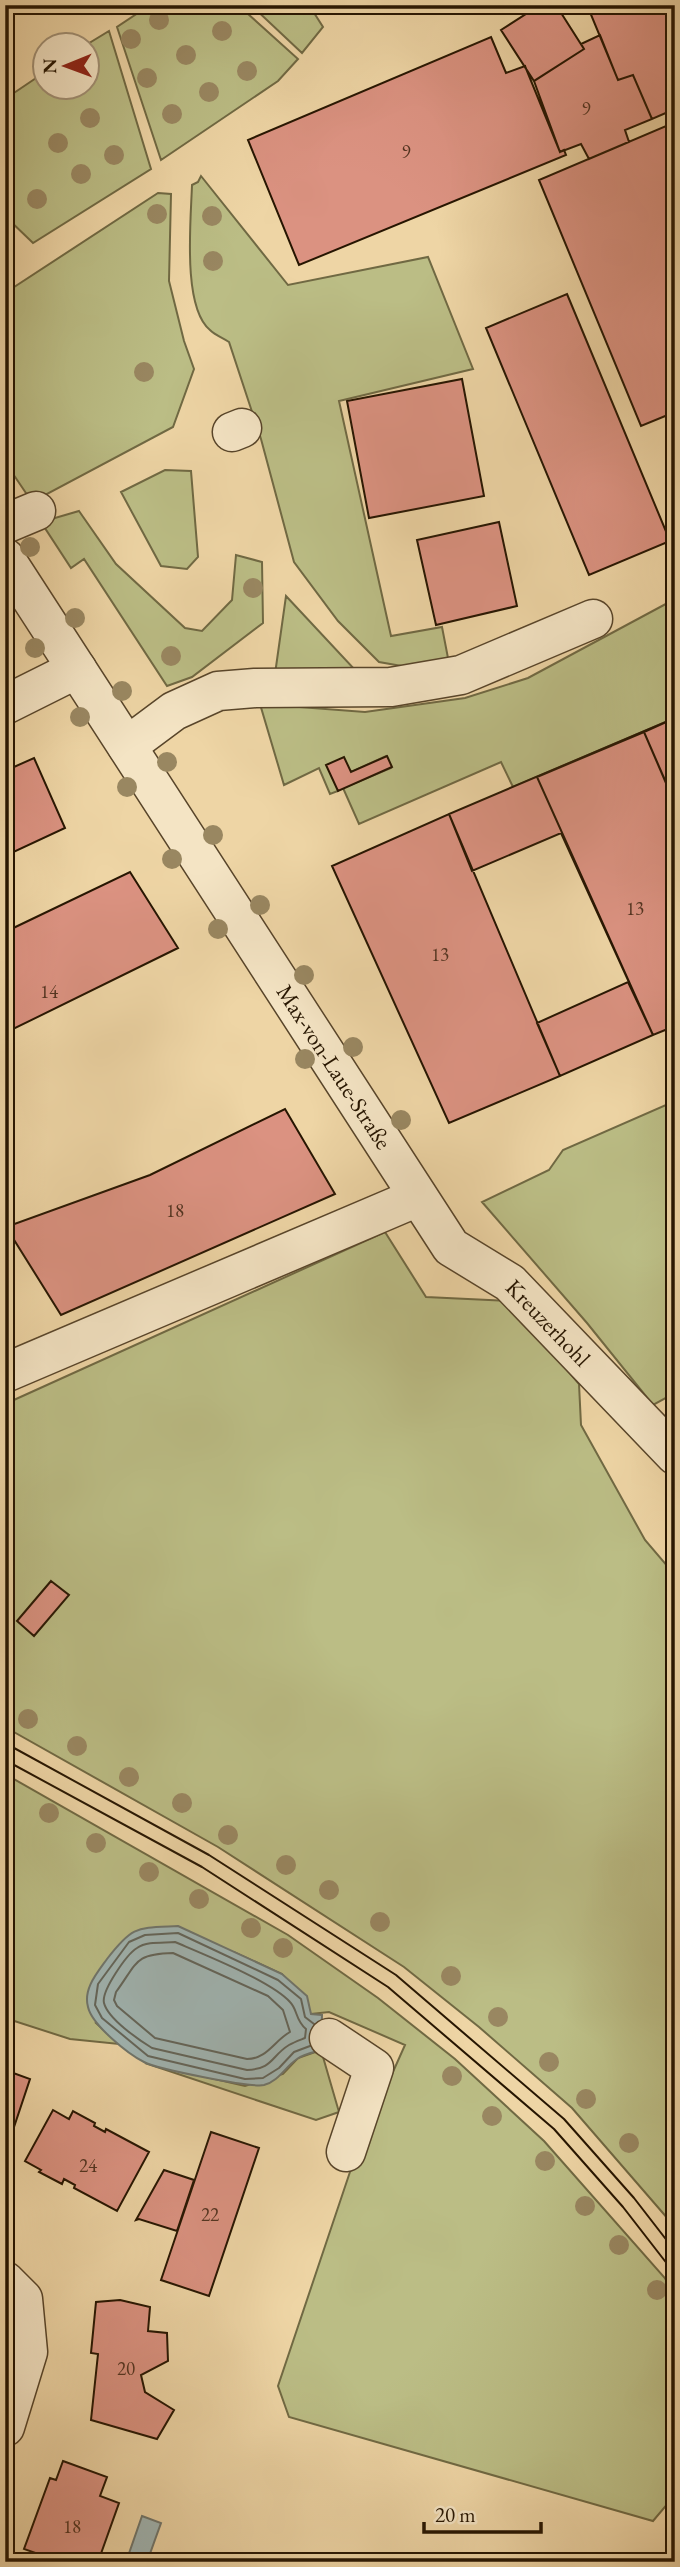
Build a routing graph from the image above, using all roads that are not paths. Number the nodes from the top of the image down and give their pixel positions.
1 (5, 558) edge
2 (593, 619) dead end
3 (77, 669) junction
4 (5, 705) edge
5 (127, 747) junction
6 (418, 1197) junction
7 (5, 1373) edge
8 (675, 1455) edge
9 (329, 2038) dead end
10 (346, 2152) dead end
11 (5, 2281) edge
12 (5, 2427) edge

1 - 3 street, Max-von-Laue-Straße
2 - 5 street
3 - 4 street
3 - 5 street, Max-von-Laue-Straße
5 - 6 street, Max-von-Laue-Straße
6 - 7 street
6 - 8 street, Kreuzerhohl
9 - 10 street
11 - 12 street

